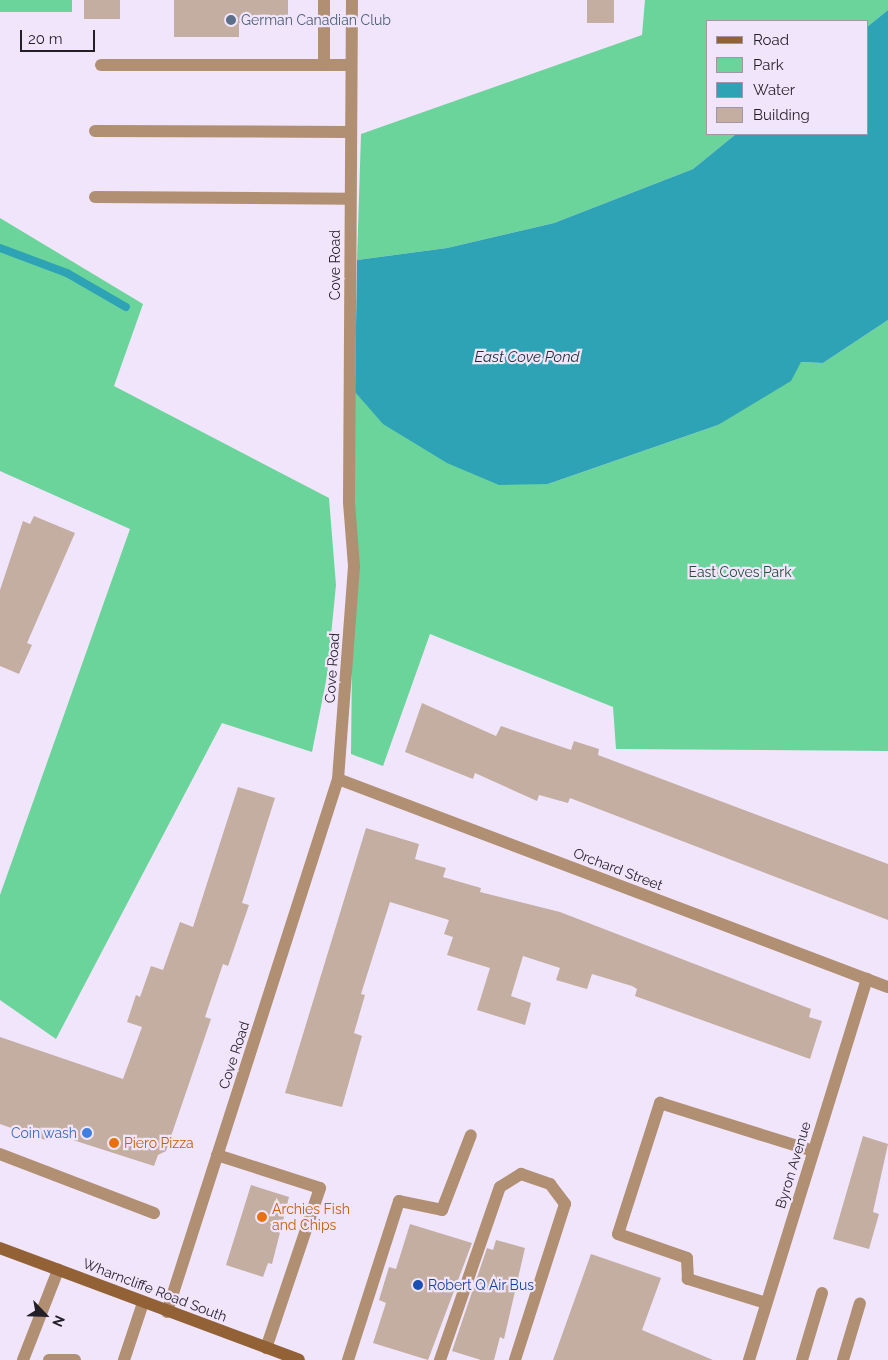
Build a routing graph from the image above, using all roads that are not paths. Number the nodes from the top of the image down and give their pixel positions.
1 (324, 0) edge
2 (352, 0) edge
3 (101, 65) dead end
4 (324, 65) junction
5 (350, 65) junction
6 (95, 131) dead end
7 (350, 132) junction
8 (95, 197) dead end
9 (350, 199) junction
10 (338, 779) junction
11 (867, 979) junction
12 (888, 987) edge
13 (471, 1135) dead end
14 (813, 1151) junction
15 (0, 1154) edge
16 (217, 1155) junction
17 (154, 1213) dead end
18 (0, 1248) edge
19 (58, 1270) junction
20 (822, 1292) dead end
21 (143, 1303) junction
22 (766, 1303) junction
23 (860, 1303) dead end
24 (167, 1312) junction
25 (266, 1348) junction
26 (283, 1357) edge
27 (23, 1360) edge
28 (49, 1360) edge
29 (75, 1360) edge
30 (124, 1360) edge
31 (299, 1360) edge
32 (348, 1360) edge
33 (440, 1360) edge
34 (515, 1360) edge
35 (749, 1360) edge
36 (802, 1360) edge
37 (843, 1360) edge

1 - 4 street
2 - 5 street, Cove Road
3 - 4 street
4 - 5 street
5 - 7 street, Cove Road
6 - 7 street
7 - 9 street, Cove Road
8 - 9 street
9 - 10 street, Cove Road
10 - 11 street, Orchard Street
10 - 16 street, Cove Road
11 - 12 street, Orchard Street
11 - 14 street, Byron Avenue
13 - 32 street
14 - 22 street, Byron Avenue
14 - 22 street
15 - 17 street
16 - 24 street, Cove Road
16 - 25 street
18 - 19 main road, Wharncliffe Road South
19 - 21 main road, Wharncliffe Road South
19 - 27 street
20 - 36 street
21 - 24 main road, Wharncliffe Road South
21 - 30 street
22 - 35 street, Byron Avenue
23 - 37 street
24 - 25 main road, Wharncliffe Road South
25 - 26 main road, Wharncliffe Road South
26 - 31 main road, Wharncliffe Road South
28 - 29 street
33 - 34 street

